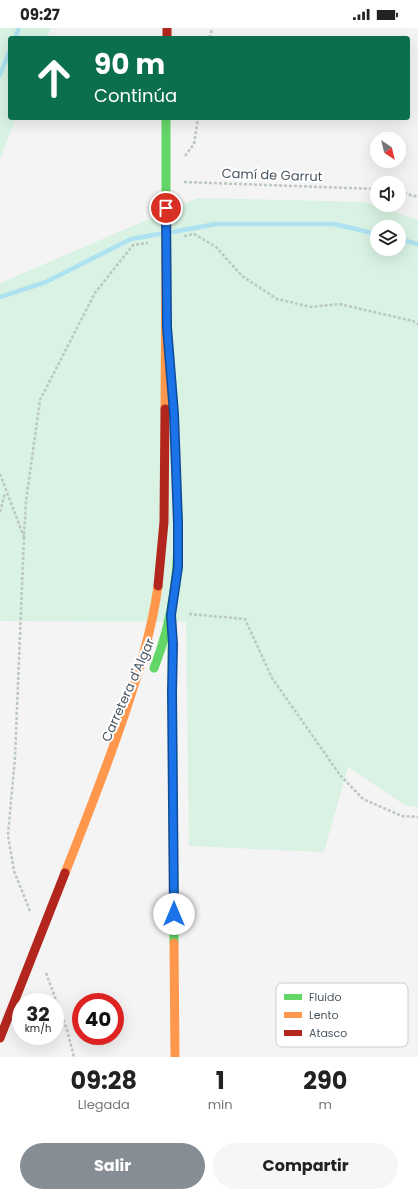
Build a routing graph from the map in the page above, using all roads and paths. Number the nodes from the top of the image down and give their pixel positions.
1 (166, 120) edge
2 (166, 181) junction
3 (370, 189) edge
4 (406, 194) edge
5 (418, 197) edge
6 (179, 237) dead end
7 (156, 241) dead end
8 (418, 324) edge
9 (167, 327) junction
10 (174, 422) dead end
11 (164, 452) junction
12 (0, 474) edge
13 (5, 492) junction
14 (178, 507) dead end
15 (0, 512) edge
16 (24, 537) junction
17 (171, 614) junction
18 (159, 656) junction
19 (150, 677) dead end
20 (172, 692) junction
21 (136, 710) dead end
22 (104, 776) junction
23 (418, 817) edge
24 (44, 927) junction
25 (34, 951) junction
26 (0, 1038) edge
27 (74, 1057) edge
28 (175, 1057) edge

1 - 2 main road, Carretera d'Algar
2 - 3 path, Camí de Garrut
2 - 9 main road, Carretera d'Algar, bridge
4 - 5 path
6 - 8 path
7 - 16 path
9 - 10 main road, Carretera d'Algar
9 - 11 main road, Carretera d'Algar
11 - 18 main road
11 - 22 main road, Carretera d'Algar
12 - 13 path
13 - 15 path
13 - 16 path
14 - 17 main road, Carretera d'Algar
16 - 24 path
17 - 18 main road, Carretera d'Algar
17 - 20 main road
17 - 23 path
18 - 19 main road, Carretera d'Algar
18 - 20 main road
20 - 28 main road
21 - 22 main road, Carretera d'Algar
22 - 24 main road, Carretera d'Algar
24 - 25 main road, Carretera d'Algar
25 - 26 main road, Carretera d'Algar
25 - 27 path

